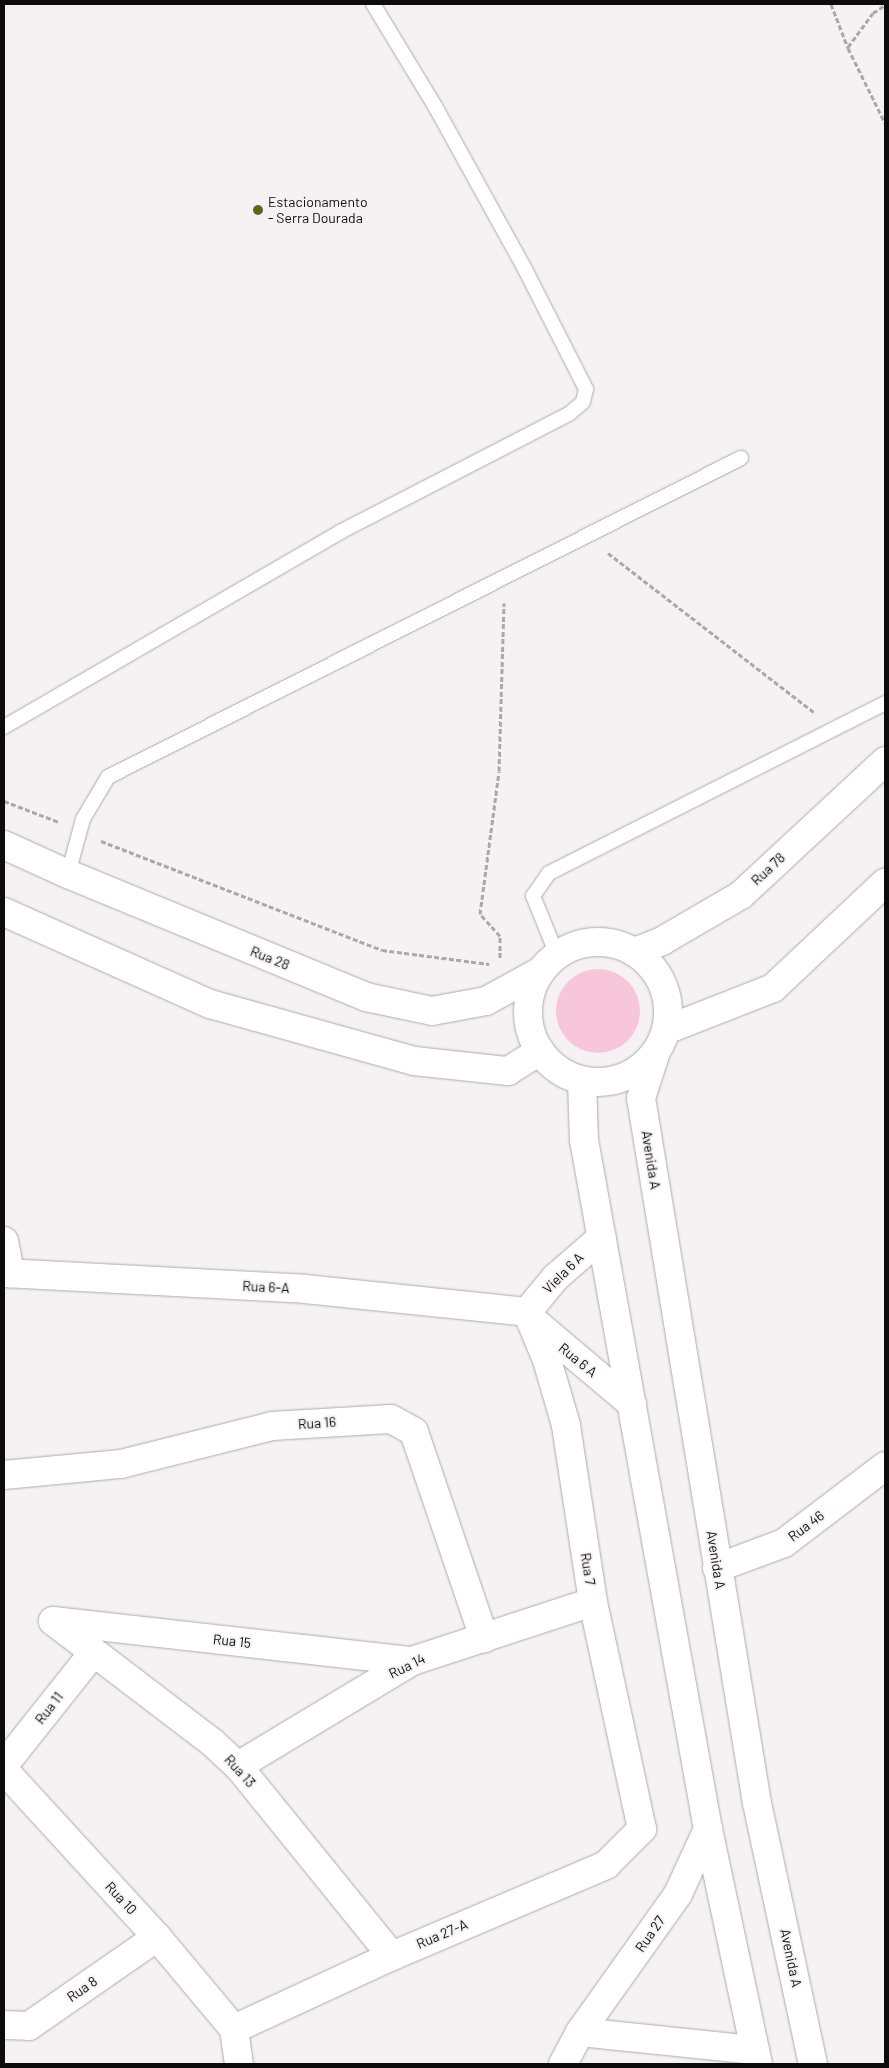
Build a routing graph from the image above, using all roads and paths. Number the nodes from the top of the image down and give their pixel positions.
1 (373, 4) edge
2 (831, 4) edge
3 (885, 5) edge
4 (848, 48) junction
5 (885, 123) edge
6 (741, 458) dead end
7 (586, 536) junction
8 (504, 577) junction
9 (885, 703) edge
10 (4, 727) edge
11 (835, 728) junction
12 (885, 761) edge
13 (4, 801) edge
14 (80, 830) junction
15 (4, 844) edge
16 (68, 874) junction
17 (885, 883) edge
18 (4, 912) edge
19 (634, 952) junction
20 (549, 963) junction
21 (666, 1030) junction
22 (540, 1051) junction
23 (655, 1055) junction
24 (582, 1081) junction
25 (602, 1237) junction
26 (4, 1241) edge
27 (7, 1273) edge
28 (527, 1312) junction
29 (632, 1404) junction
30 (885, 1466) edge
31 (4, 1475) edge
32 (717, 1568) junction
33 (593, 1602) junction
34 (53, 1621) joint
35 (484, 1638) junction
36 (94, 1652) junction
37 (412, 1660) junction
38 (4, 1765) edge
39 (238, 1766) junction
40 (4, 1770) edge
41 (642, 1829) joint
42 (708, 1829) junction
43 (156, 1937) junction
44 (392, 1956) junction
45 (4, 2025) edge
46 (234, 2029) junction
47 (580, 2032) junction
48 (757, 2057) edge
49 (239, 2064) edge
50 (563, 2064) edge
51 (813, 2064) edge

1 - 10 lane
2 - 4 path
3 - 4 path
4 - 5 path
6 - 7 lane
7 - 8 lane
7 - 11 path
8 - 14 lane
8 - 14 path
9 - 11 lane
11 - 20 lane
12 - 19 street, Rua 78
13 - 14 path
14 - 16 lane
15 - 16 street, Rua 28
16 - 20 street, Rua 28
17 - 21 street
18 - 22 street
19 - 20 street
19 - 21 street
20 - 22 street
21 - 23 street
22 - 24 street
23 - 24 street
23 - 32 street, Avenida A
24 - 25 street
25 - 28 street, Viela 6 A
25 - 29 street
26 - 27 street
27 - 28 street, Rua 6-A
28 - 29 street, Rua 6 A
28 - 33 street, Rua 7
29 - 42 street
30 - 32 street, Rua 46
31 - 35 street, Rua 16
32 - 51 street, Avenida A
33 - 35 street, Rua 14
33 - 41 street, Rua 7
34 - 36 street, Rua 13
34 - 37 street, Rua 15
35 - 37 street, Rua 14
36 - 38 street, Rua 11
36 - 39 street, Rua 13
37 - 39 street, Rua 14
39 - 44 street, Rua 13
40 - 43 street, Rua 10
41 - 44 street, Rua 27-A
42 - 47 street, Rua 27
42 - 48 street
43 - 45 street, Rua 8
43 - 46 street, Rua 10
44 - 46 street, Rua 27-A
46 - 49 street
47 - 48 street
47 - 50 street, Rua 27

